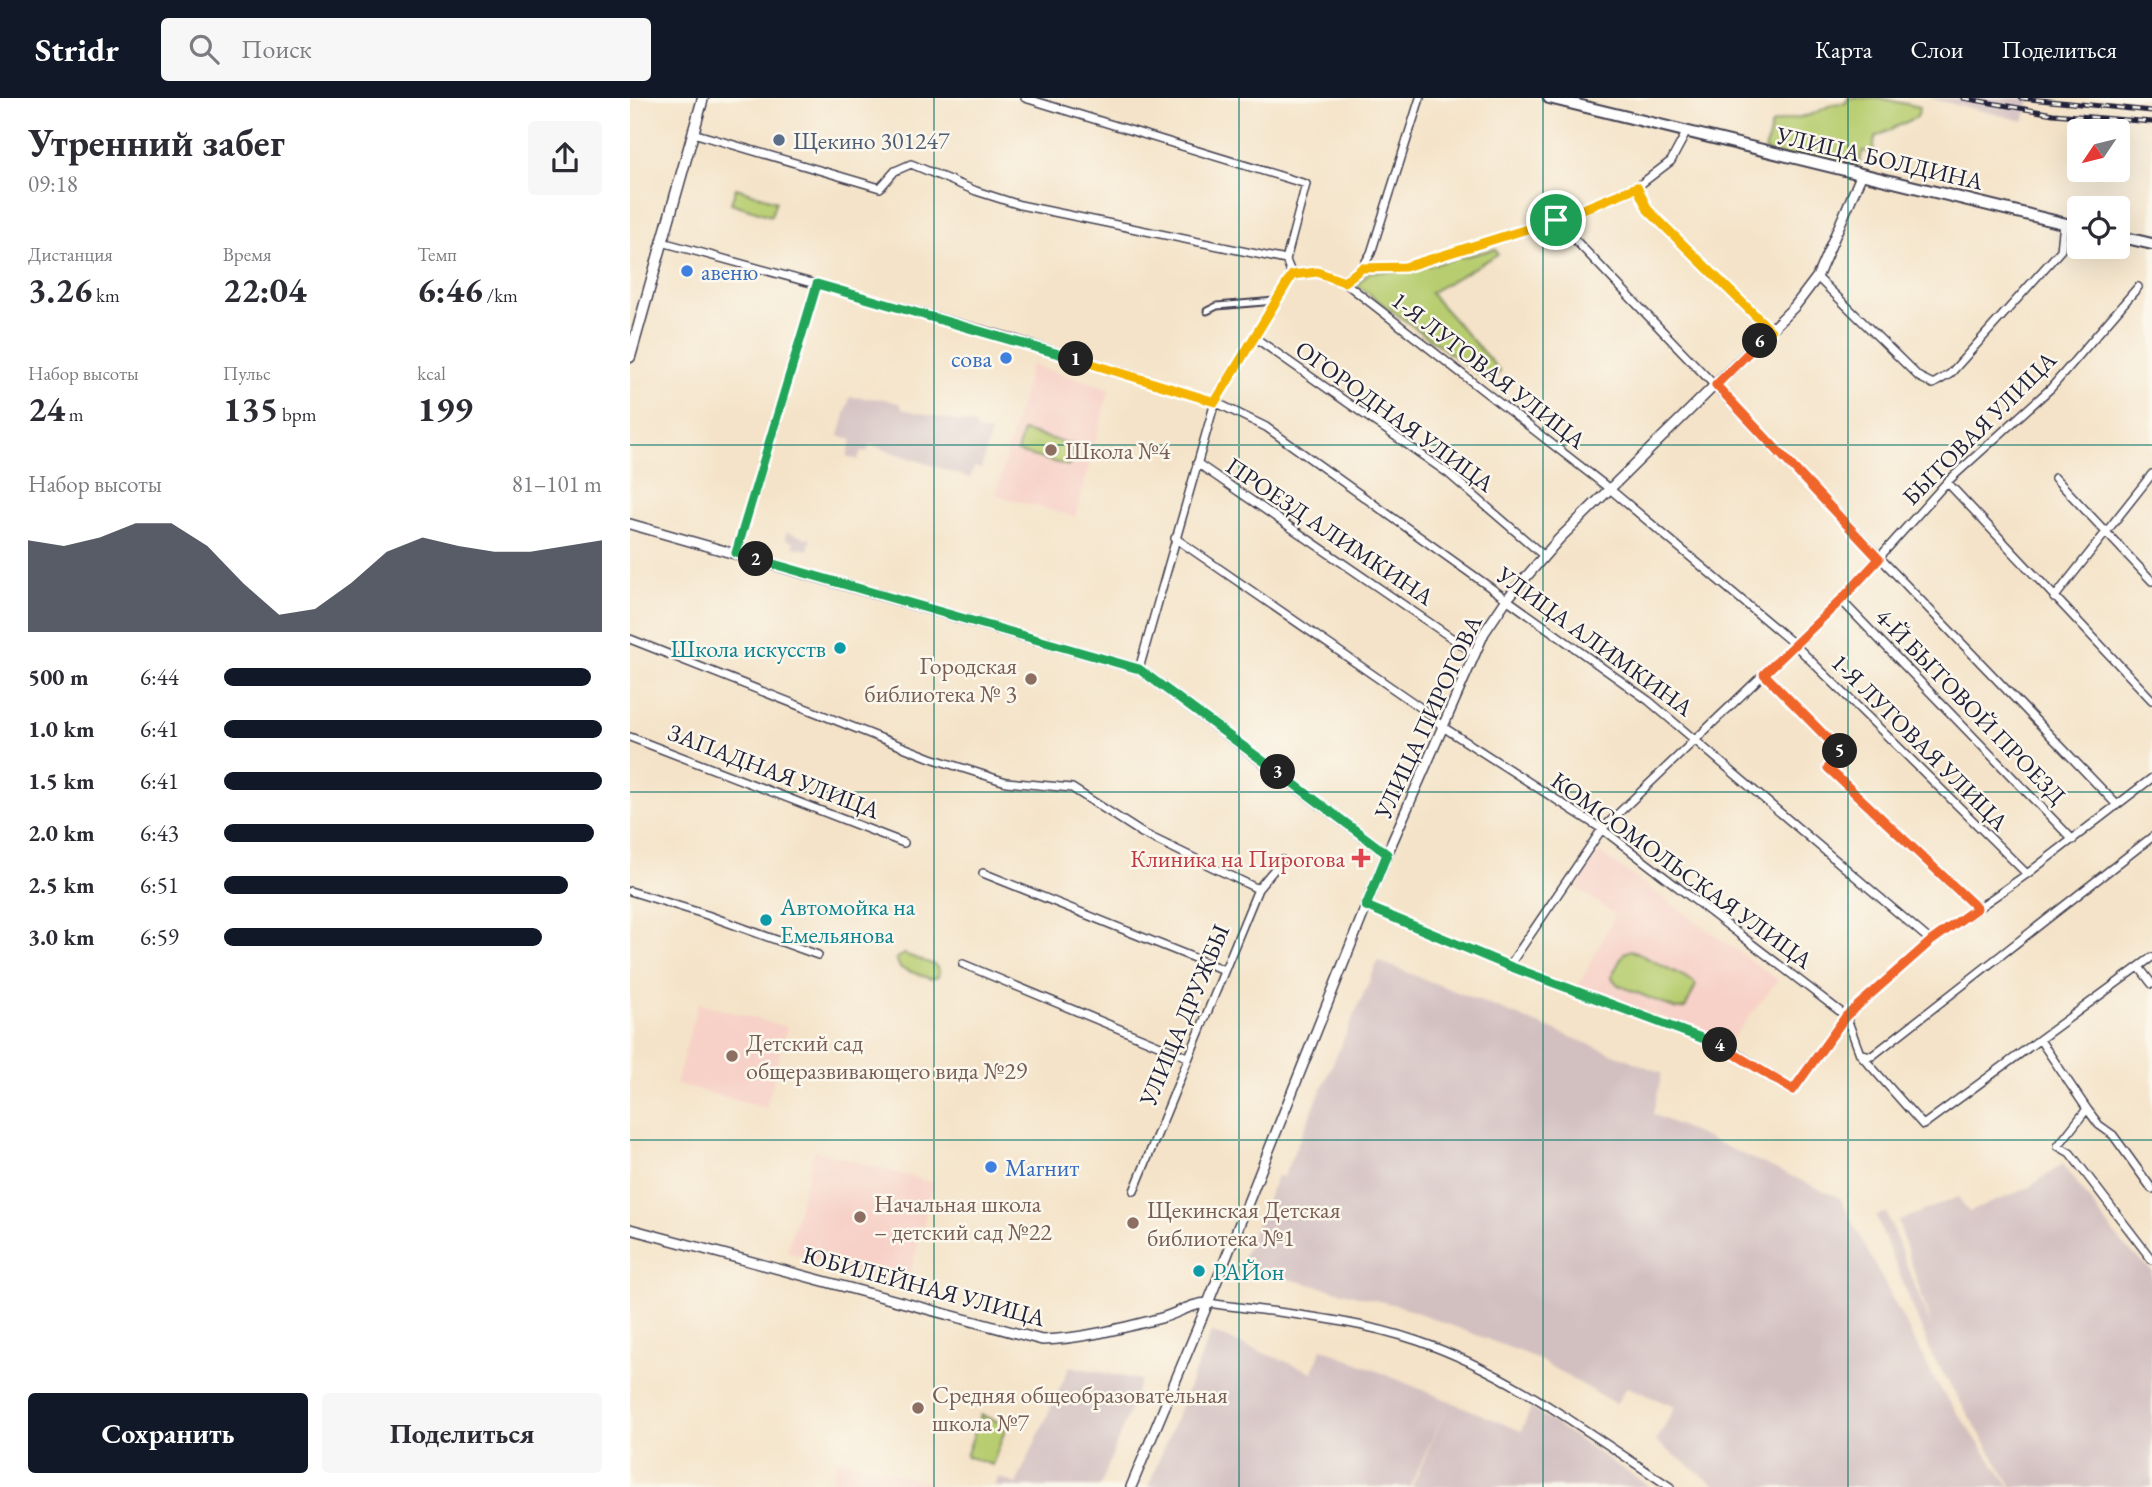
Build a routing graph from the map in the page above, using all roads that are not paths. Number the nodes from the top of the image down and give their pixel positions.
1 (703, 98) edge
2 (1025, 98) edge
3 (1420, 98) edge
4 (1549, 98) edge
5 (692, 133) junction
6 (1686, 133) junction
7 (1861, 176) junction
8 (1637, 187) junction
9 (1556, 220) junction
10 (2064, 223) junction
11 (2067, 224) edge
12 (2130, 239) edge
13 (662, 242) junction
14 (2152, 244) edge
15 (1286, 260) junction
16 (1362, 268) junction
17 (1292, 275) junction
18 (1817, 277) junction
19 (1344, 282) junction
20 (817, 284) junction
21 (2138, 287) dead end
22 (1275, 301) junction
23 (1207, 311) dead end
24 (1771, 331) junction
25 (1254, 337) junction
26 (630, 357) edge
27 (1716, 385) junction
28 (1215, 402) junction
29 (1198, 463) junction
30 (2152, 474) edge
31 (2055, 478) dead end
32 (1947, 482) junction
33 (1611, 490) junction
34 (630, 524) edge
35 (2107, 531) junction
36 (1175, 538) junction
37 (736, 553) junction
38 (1544, 556) junction
39 (1879, 559) junction
40 (2152, 581) edge
41 (2054, 598) junction
42 (1507, 599) junction
43 (1841, 600) junction
44 (630, 639) edge
45 (1794, 644) junction
46 (1475, 653) junction
47 (1139, 669) junction
48 (1764, 674) junction
49 (2152, 700) edge
50 (1443, 727) junction
51 (630, 737) edge
52 (1696, 739) junction
53 (2152, 778) edge
54 (2117, 806) junction
55 (1602, 829) junction
56 (2152, 837) edge
57 (2073, 839) junction
58 (904, 843) dead end
59 (1387, 854) junction
60 (1282, 860) dead end
61 (983, 873) dead end
62 (2027, 874) junction
63 (1258, 889) junction
64 (630, 891) edge
65 (1366, 906) junction
66 (1977, 908) junction
67 (1931, 941) junction
68 (818, 955) dead end
69 (2152, 957) edge
70 (962, 964) dead end
71 (1509, 966) junction
72 (2139, 967) junction
73 (1224, 970) junction
74 (2152, 985) edge
75 (1846, 1016) junction
76 (2040, 1040) junction
77 (1860, 1054) junction
78 (1187, 1057) junction
79 (2087, 1109) junction
80 (2152, 1189) edge
81 (1134, 1191) dead end
82 (630, 1229) edge
83 (2152, 1260) edge
84 (1209, 1303) junction
85 (1131, 1487) edge
86 (1670, 1487) edge

1 - 5 main road
2 - 15 street
3 - 16 street
4 - 6 main road, УЛИЦА БОЛДИНА
5 - 13 main road
5 - 15 street
6 - 7 main road, УЛИЦА БОЛДИНА
6 - 8 street
7 - 10 main road, УЛИЦА БОЛДИНА
7 - 18 street, УЛИЦА ПИРОГОВА
8 - 9 street
8 - 24 street
9 - 16 street
9 - 27 street
10 - 11 main road, УЛИЦА БОЛДИНА
10 - 18 street
12 - 14 main road
13 - 20 street, УЛИЦА АЛИМКИНА
13 - 26 main road
15 - 17 street
16 - 19 street
17 - 19 street, 1-Я ЛУГОВАЯ УЛИЦА
17 - 22 street
18 - 24 street, УЛИЦА ПИРОГОВА
19 - 33 street, 1-Я ЛУГОВАЯ УЛИЦА
20 - 28 street, УЛИЦА АЛИМКИНА
20 - 37 street
21 - 32 street, БЫТОВАЯ УЛИЦА
22 - 23 street
22 - 25 street
24 - 27 street, УЛИЦА ПИРОГОВА
25 - 28 street
25 - 38 street, ОГОРОДНАЯ УЛИЦА
27 - 33 street, УЛИЦА ПИРОГОВА
27 - 39 street
28 - 29 street
28 - 42 street, УЛИЦА АЛИМКИНА
29 - 36 street
29 - 46 street, ПРОЕЗД АЛИМКИНА
30 - 35 street
31 - 35 street
32 - 39 street, БЫТОВАЯ УЛИЦА
32 - 41 street
33 - 38 street, УЛИЦА ПИРОГОВА
33 - 45 street, 1-Я ЛУГОВАЯ УЛИЦА
34 - 37 street
35 - 40 street
35 - 41 street
36 - 47 street
36 - 50 street, КОМСОМОЛЬСКАЯ УЛИЦА
37 - 47 street
38 - 42 street, УЛИЦА ПИРОГОВА
39 - 43 street, БЫТОВАЯ УЛИЦА
39 - 54 street
41 - 49 street
42 - 46 street, УЛИЦА ПИРОГОВА
42 - 52 street, УЛИЦА АЛИМКИНА
43 - 45 street, БЫТОВАЯ УЛИЦА
43 - 57 street, 4-Й БЫТОВОЙ ПРОЕЗД
44 - 63 street
45 - 48 street, БЫТОВАЯ УЛИЦА
45 - 62 street, 1-Я ЛУГОВАЯ УЛИЦА
46 - 50 street, УЛИЦА ПИРОГОВА
47 - 59 street
48 - 52 street, БЫТОВАЯ УЛИЦА
48 - 66 street
50 - 55 street, КОМСОМОЛЬСКАЯ УЛИЦА
50 - 59 street, УЛИЦА ПИРОГОВА
51 - 58 street, ЗАПАДНАЯ УЛИЦА
52 - 55 street, БЫТОВАЯ УЛИЦА
52 - 67 street, УЛИЦА АЛИМКИНА
53 - 54 street
54 - 57 street
55 - 71 street, БЫТОВАЯ УЛИЦА
55 - 75 street, КОМСОМОЛЬСКАЯ УЛИЦА
56 - 77 street
57 - 62 street
59 - 65 street, УЛИЦА ПИРОГОВА
60 - 63 street, УЛИЦА ДРУЖБЫ
61 - 73 street
62 - 66 street
63 - 73 street, УЛИЦА ДРУЖБЫ
64 - 68 street
65 - 71 street
65 - 84 street, УЛИЦА ПИРОГОВА
66 - 67 street
67 - 75 street
69 - 72 street
70 - 78 street
71 - 75 street
72 - 74 street
72 - 76 street
73 - 78 street, УЛИЦА ДРУЖБЫ
75 - 77 street
76 - 77 street
76 - 79 street
78 - 81 street, УЛИЦА ДРУЖБЫ
79 - 80 street
79 - 83 street
82 - 84 street, ЮБИЛЕЙНАЯ УЛИЦА
84 - 85 street, УЛИЦА ПИРОГОВА
84 - 86 street, ЮБИЛЕЙНАЯ УЛИЦА

